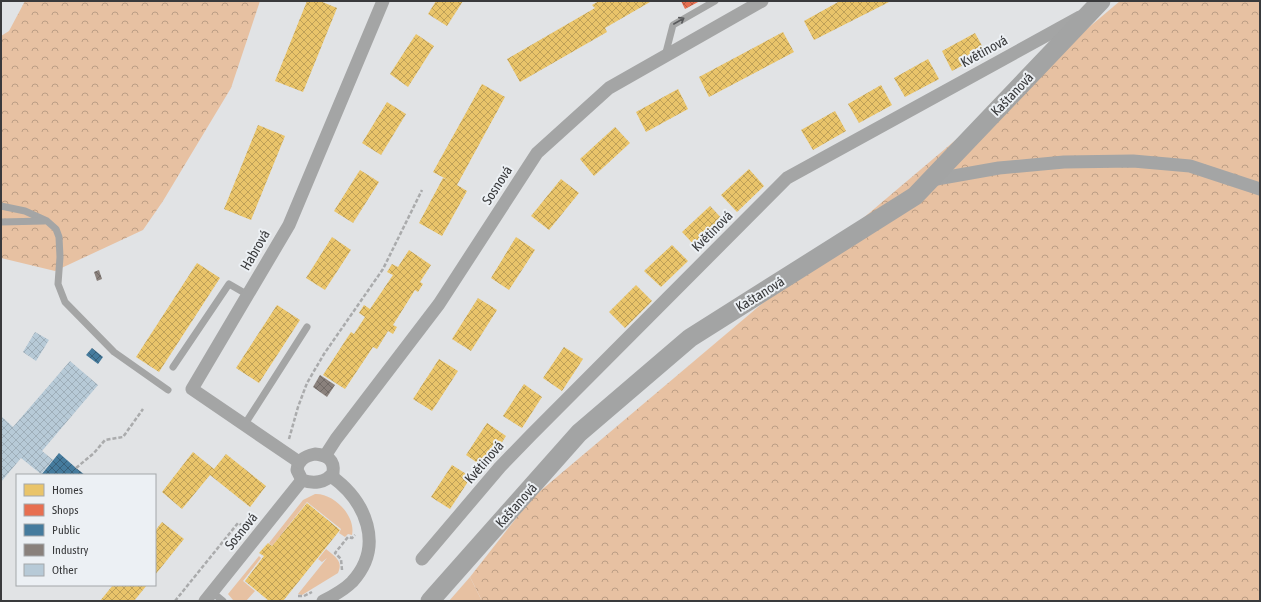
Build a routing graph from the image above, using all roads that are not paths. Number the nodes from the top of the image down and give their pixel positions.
1 (383, 1) edge
2 (715, 1) edge
3 (762, 1) edge
4 (1096, 6) edge
5 (665, 56) junction
6 (930, 180) junction
7 (1260, 189) edge
8 (1, 206) edge
9 (47, 221) junction
10 (1, 222) edge
11 (248, 295) junction
12 (306, 327) dead end
13 (173, 367) dead end
14 (168, 390) dead end
15 (245, 424) junction
16 (325, 456) junction
17 (299, 462) junction
18 (330, 476) junction
19 (302, 480) junction
20 (422, 559) dead end
21 (208, 596) edge
22 (223, 601) edge
23 (323, 601) edge
24 (430, 601) edge

1 - 11 street, Habrová
5 -> 2 lane
3 - 5 street, Sosnová
4 - 6 street, Kaštanová
4 - 20 street, Květinová
5 - 16 street, Sosnová
6 - 7 street
6 - 24 street, Kaštanová
8 - 9 lane
9 - 10 lane
9 - 14 lane
11 - 13 lane
11 - 15 street, Habrová
12 - 15 lane
15 - 17 street, Habrová
16 - 17 street
16 - 18 street
17 - 19 street
18 - 19 street
18 - 23 street
19 - 21 street, Sosnová
21 - 22 lane

